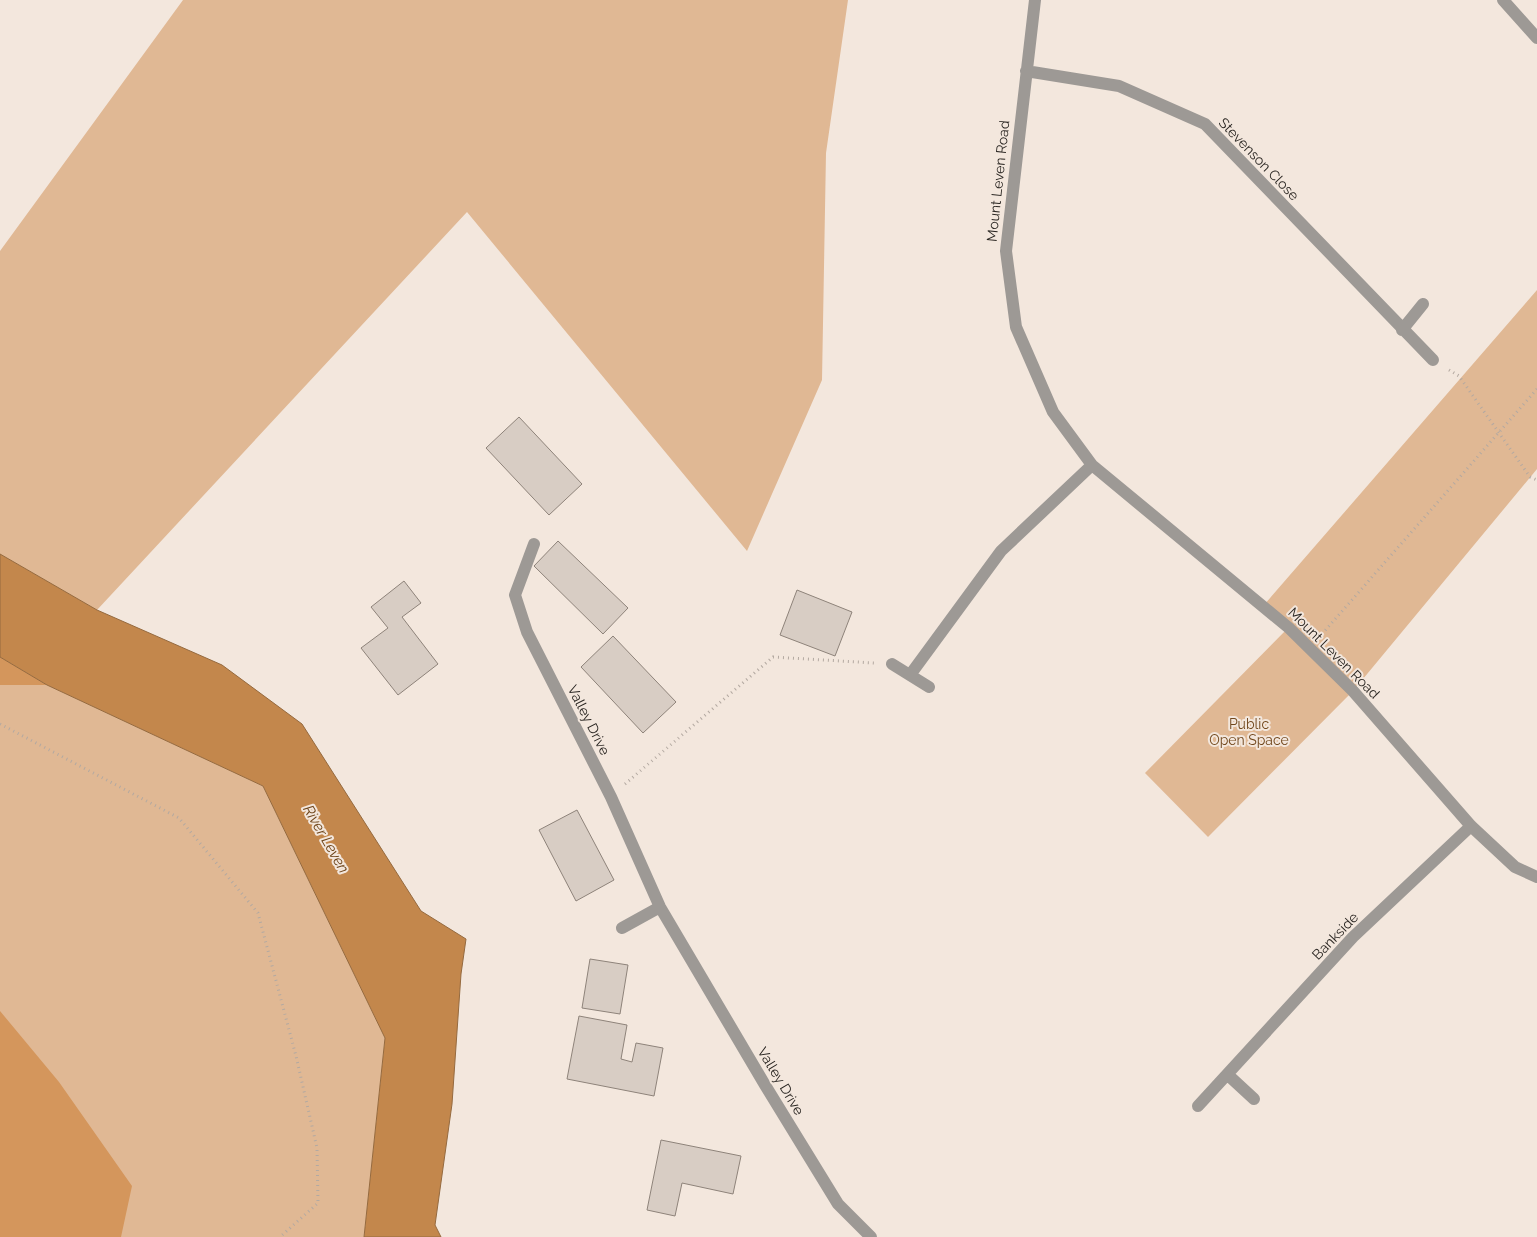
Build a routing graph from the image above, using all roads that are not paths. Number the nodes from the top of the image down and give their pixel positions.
1 (1035, 0) edge
2 (1503, 0) edge
3 (1537, 38) edge
4 (1026, 71) junction
5 (1423, 304) dead end
6 (1402, 330) junction
7 (1433, 360) road end
8 (1092, 465) junction
9 (534, 544) dead end
10 (892, 664) road end
11 (910, 675) junction
12 (929, 688) dead end
13 (1472, 826) junction
14 (1537, 877) edge
15 (660, 907) junction
16 (622, 928) dead end
17 (1228, 1075) junction
18 (1254, 1099) dead end
19 (1198, 1106) dead end
20 (871, 1237) edge

1 - 4 street, Mount Leven Road
2 - 3 street
4 - 6 street, Stevenson Close
4 - 8 street, Mount Leven Road
5 - 6 street
6 - 7 street, Stevenson Close
8 - 11 street
8 - 13 street, Mount Leven Road
9 - 15 street, Valley Drive
10 - 11 street
11 - 12 street
13 - 14 street, Mount Leven Road
13 - 17 street, Bankside
15 - 16 street
15 - 20 street, Valley Drive
17 - 18 street
17 - 19 street, Bankside

